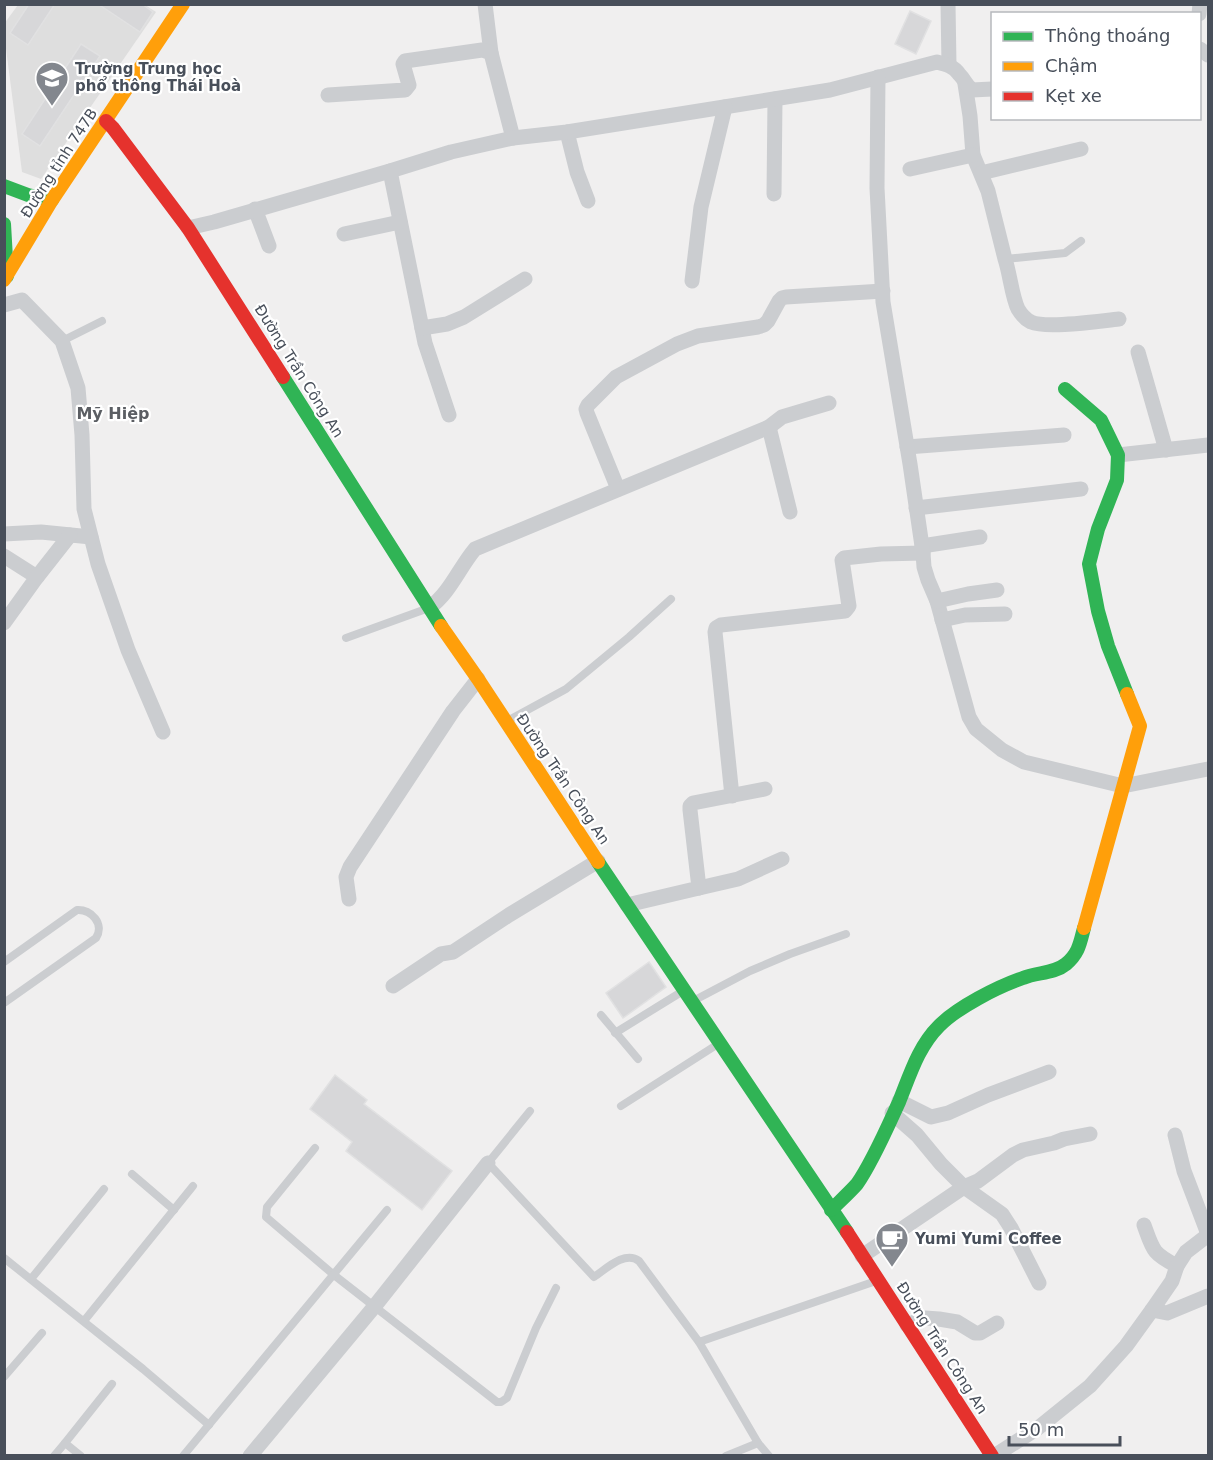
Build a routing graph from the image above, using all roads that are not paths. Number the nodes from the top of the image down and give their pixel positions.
1 (183, 4) edge
2 (486, 4) edge
3 (948, 4) edge
4 (490, 53) junction
5 (949, 65) junction
6 (878, 77) junction
7 (965, 84) junction
8 (991, 89) edge
9 (328, 95) dead end
10 (775, 99) junction
11 (725, 107) junction
12 (106, 121) junction
13 (567, 132) junction
14 (513, 138) junction
15 (1081, 149) dead end
16 (973, 154) junction
17 (910, 169) dead end
18 (390, 171) junction
19 (981, 173) junction
20 (4, 186) edge
21 (774, 194) dead end
22 (52, 200) junction
23 (588, 201) dead end
24 (255, 209) junction
25 (400, 222) junction
26 (4, 224) edge
27 (188, 228) junction
28 (344, 234) dead end
29 (1081, 241) dead end
30 (270, 246) dead end
31 (1005, 259) junction
32 (6, 278) edge
33 (525, 279) dead end
34 (692, 281) dead end
35 (883, 291) junction
36 (4, 305) edge
37 (1119, 320) dead end
38 (102, 321) dead end
39 (422, 328) junction
40 (62, 341) junction
41 (1138, 352) dead end
42 (1065, 388) dead end
43 (829, 403) dead end
44 (449, 415) dead end
45 (769, 427) junction
46 (1064, 435) dead end
47 (1209, 445) edge
48 (907, 447) junction
49 (1166, 450) junction
50 (1118, 455) junction
51 (618, 489) junction
52 (1081, 489) dead end
53 (916, 508) junction
54 (790, 512) dead end
55 (4, 534) edge
56 (70, 535) junction
57 (91, 537) junction
58 (980, 537) dead end
59 (922, 550) junction
60 (4, 556) edge
61 (38, 577) junction
62 (998, 590) dead end
63 (671, 599) dead end
64 (937, 601) junction
65 (429, 608) junction
66 (1005, 614) dead end
67 (942, 620) junction
68 (4, 622) edge
69 (346, 638) dead end
70 (478, 679) junction
71 (505, 722) junction
72 (164, 732) dead end
73 (1209, 769) edge
74 (1123, 786) junction
75 (765, 789) dead end
76 (732, 796) junction
77 (782, 859) dead end
78 (598, 861) junction
79 (699, 888) junction
80 (349, 899) dead end
81 (627, 905) junction
82 (846, 934) dead end
83 (4, 962) edge
84 (393, 986) dead end
85 (688, 996) junction
86 (4, 1003) edge
87 (601, 1015) dead end
88 (615, 1033) junction
89 (719, 1043) junction
90 (638, 1059) dead end
91 (1049, 1072) dead end
92 (621, 1106) dead end
93 (896, 1107) junction
94 (530, 1111) dead end
95 (1090, 1134) dead end
96 (1175, 1135) dead end
97 (315, 1148) dead end
98 (488, 1163) junction
99 (132, 1174) dead end
100 (193, 1186) dead end
101 (964, 1187) junction
102 (104, 1189) dead end
103 (174, 1210) junction
104 (387, 1210) dead end
105 (831, 1210) junction
106 (1144, 1225) dead end
107 (1209, 1234) edge
108 (862, 1256) junction
109 (4, 1258) edge
110 (1177, 1266) junction
111 (334, 1275) junction
112 (31, 1279) junction
113 (878, 1281) junction
114 (1039, 1283) dead end
115 (556, 1288) dead end
116 (1209, 1296) edge
117 (374, 1307) junction
118 (1152, 1310) junction
119 (84, 1321) junction
120 (997, 1323) dead end
121 (907, 1325) junction
122 (42, 1333) dead end
123 (699, 1342) junction
124 (4, 1377) edge
125 (112, 1384) dead end
126 (209, 1425) junction
127 (65, 1443) junction
128 (758, 1443) junction
129 (54, 1455) edge
130 (81, 1455) edge
131 (183, 1455) edge
132 (250, 1455) edge
133 (726, 1455) edge
134 (769, 1455) edge
135 (993, 1455) edge

1 - 12 main road, Đường tỉnh 747B
2 - 4 street
3 - 5 street
4 - 9 street
4 - 14 street
5 - 6 street
5 - 7 street
6 - 10 street
6 - 35 street
7 - 8 street
7 - 16 street
10 - 11 street
10 - 21 street
11 - 13 street
11 - 34 street
12 - 22 main road, Đường tỉnh 747B
12 - 27 main road, Đường Trần Công An
13 - 14 street
13 - 23 street
14 - 18 street
15 - 19 street
16 - 17 street
16 - 19 street
18 - 24 street
18 - 25 street
19 - 31 street
20 - 22 main road
22 - 32 main road, Đường tỉnh 747B
24 - 27 street
24 - 30 street
25 - 28 street
25 - 39 street
26 - 32 main road
27 - 65 main road, Đường Trần Công An
29 - 31 lane
31 - 37 street
33 - 39 street
35 - 48 street
35 - 51 street
36 - 40 street
38 - 40 lane
39 - 44 street
40 - 57 street
41 - 49 street
42 - 50 main road
43 - 45 street
45 - 51 street
45 - 54 street
46 - 48 street
47 - 49 street
48 - 53 street
49 - 50 street
50 - 74 main road
51 - 65 street
52 - 53 street
53 - 59 street
55 - 56 street
56 - 57 street
56 - 61 street
57 - 72 street
58 - 59 street
59 - 64 street
59 - 76 street
60 - 61 street
61 - 68 street
62 - 64 street
63 - 71 lane
64 - 67 street
65 - 69 lane
65 - 70 main road, Đường Trần Công An
66 - 67 street
67 - 74 street
70 - 71 main road, Đường Trần Công An
70 - 80 street
71 - 78 main road, Đường Trần Công An
73 - 74 street
74 - 93 main road
75 - 76 street
76 - 79 street
77 - 79 street
78 - 81 main road, Đường Trần Công An
78 - 84 street
79 - 81 street
81 - 85 main road, Đường Trần Công An
82 - 85 lane
83 - 86 lane
85 - 88 lane
85 - 89 main road, Đường Trần Công An
87 - 88 lane
88 - 90 lane
89 - 92 lane
89 - 105 main road, Đường Trần Công An
91 - 93 street
93 - 101 street
93 - 105 main road
94 - 98 lane
95 - 101 street
96 - 107 street
97 - 111 lane
98 - 117 street
98 - 123 lane
99 - 103 lane
100 - 103 lane
101 - 108 street
101 - 114 street
102 - 112 lane
103 - 119 lane
104 - 111 lane
105 - 108 main road, Đường Trần Công An
106 - 110 street
107 - 110 street
108 - 113 main road, Đường Trần Công An
109 - 112 lane
110 - 118 street
111 - 117 lane
111 - 126 lane
112 - 119 lane
113 - 121 main road, Đường Trần Công An
113 - 123 lane
115 - 117 lane
116 - 118 street
117 - 132 street
118 - 135 street
119 - 126 lane
120 - 121 street
121 - 135 main road, Đường Trần Công An
122 - 124 lane
123 - 128 lane
125 - 127 lane
126 - 131 lane
127 - 129 lane
127 - 130 lane
128 - 133 lane
128 - 134 lane

